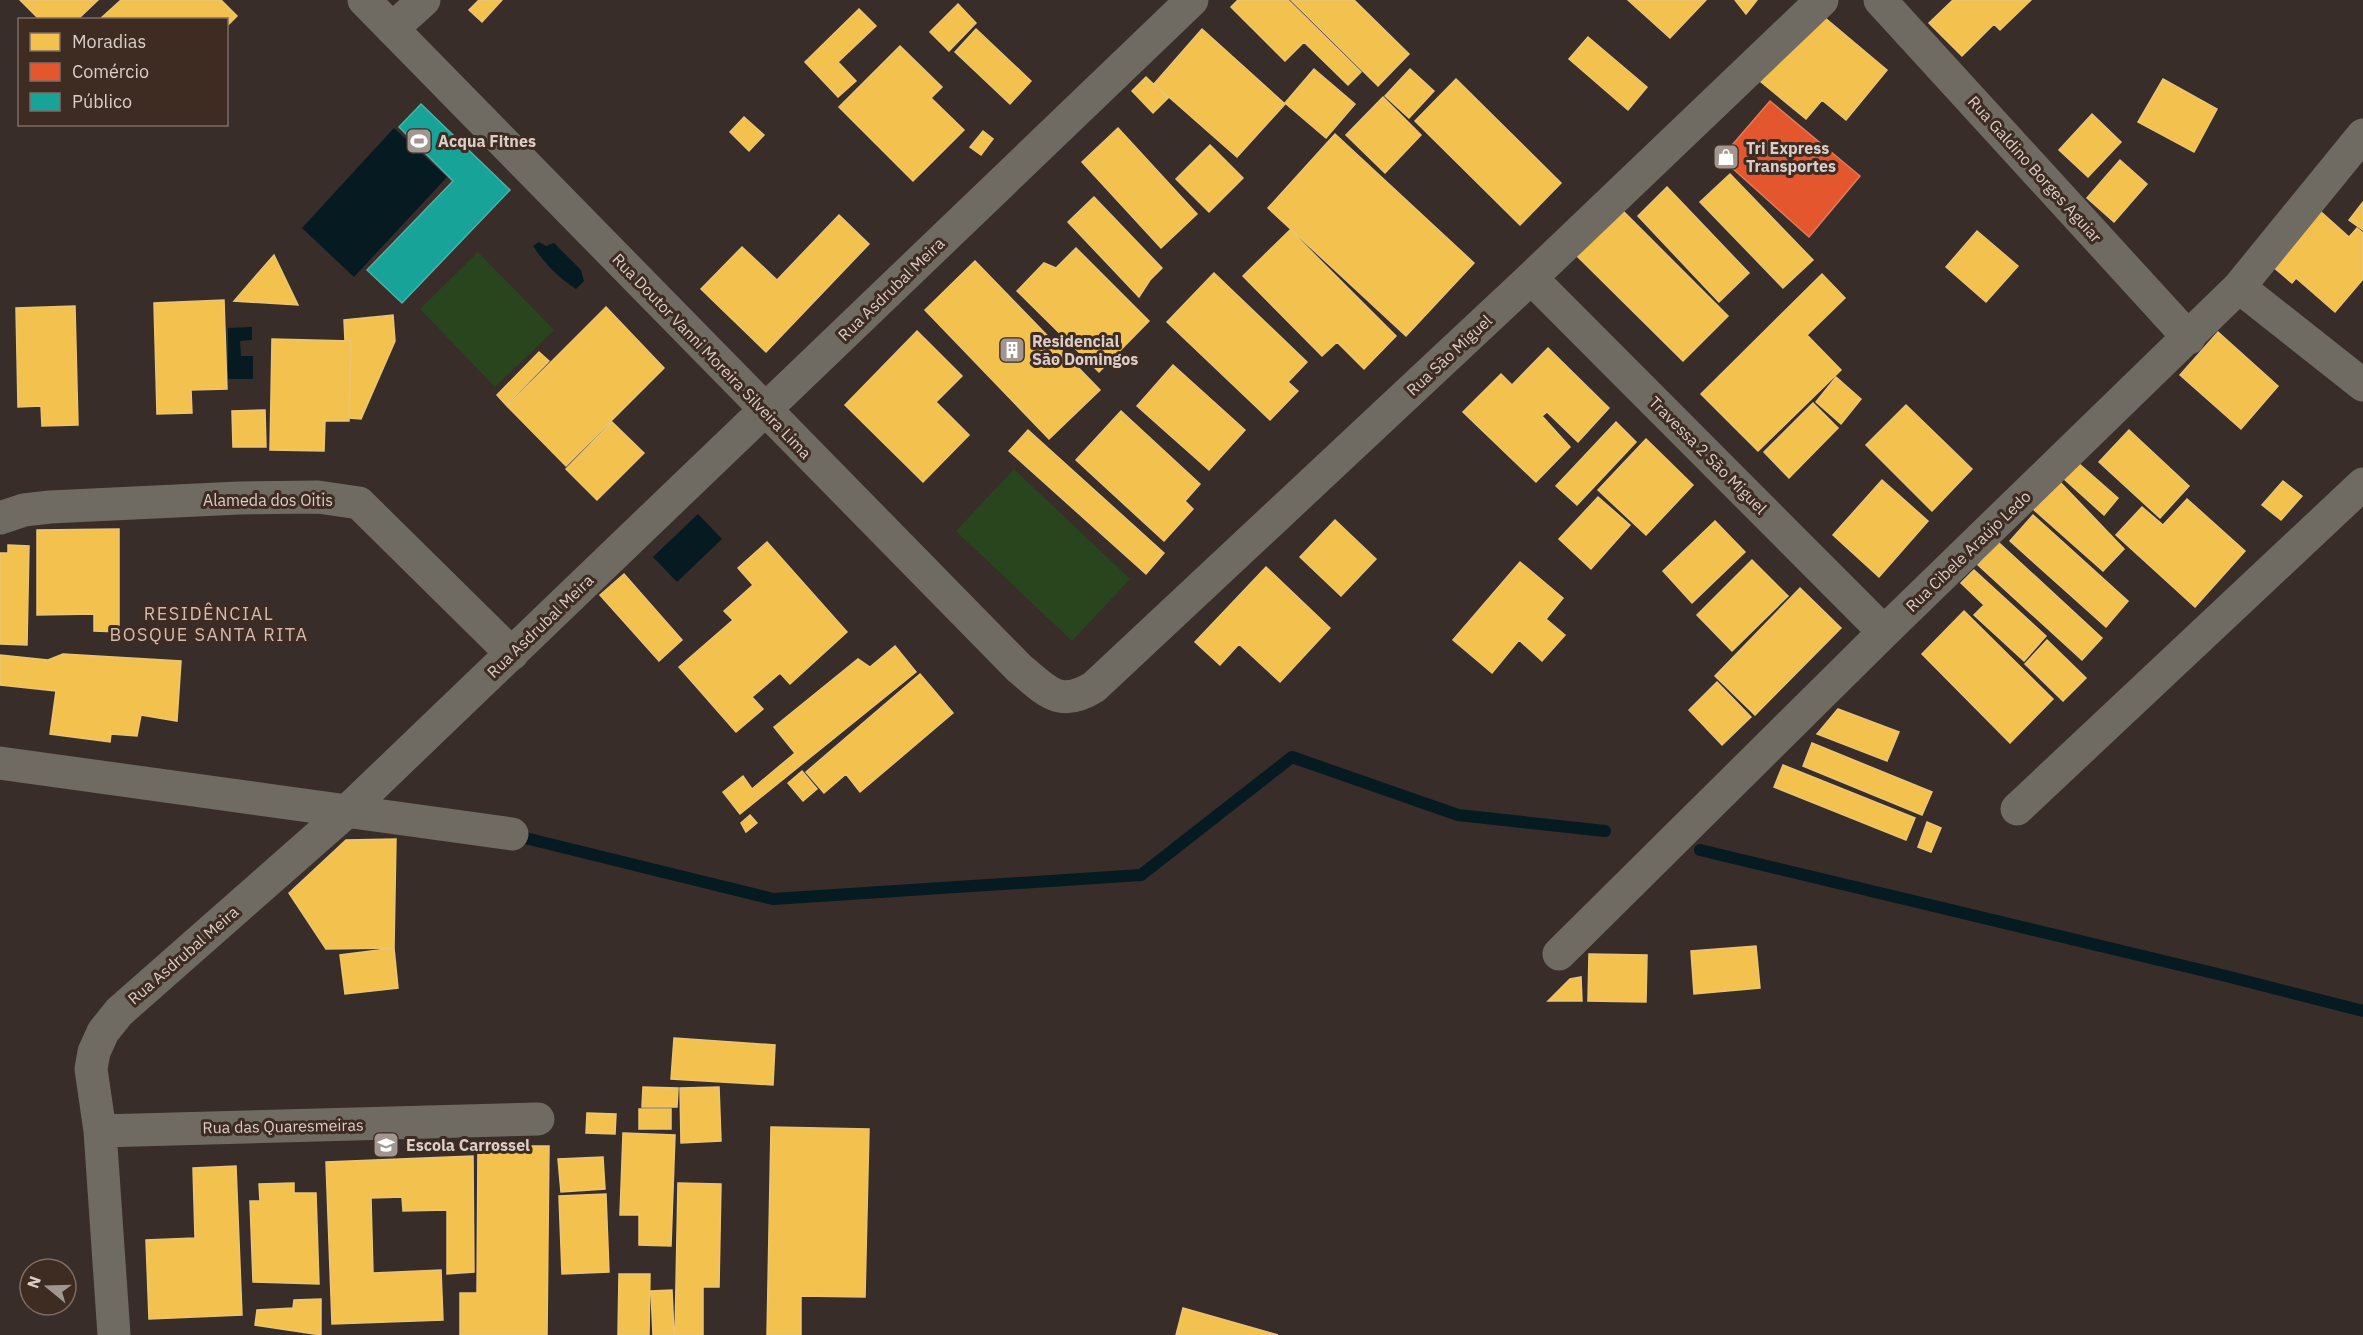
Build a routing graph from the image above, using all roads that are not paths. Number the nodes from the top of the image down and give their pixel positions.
1 (363, 0) edge
2 (424, 0) edge
3 (1192, 0) edge
4 (1822, 0) edge
5 (1880, 0) edge
6 (392, 29) junction
7 (2363, 135) edge
8 (1531, 278) junction
9 (2239, 287) junction
10 (2189, 338) junction
11 (2363, 385) edge
12 (765, 410) junction
13 (2363, 484) edge
14 (0, 518) edge
15 (1884, 632) junction
16 (512, 654) junction
17 (1069, 698) joint
18 (0, 763) edge
19 (2017, 810) dead end
20 (346, 812) junction
21 (512, 834) dead end
22 (1559, 954) dead end
23 (538, 1119) dead end
24 (100, 1131) junction
25 (114, 1335) edge

1 - 6 street, Rua Doutor Vanni Moreira Silveira Lima
2 - 6 street
3 - 12 street, Rua Asdrubal Meira
4 - 8 street, Rua São Miguel
5 - 10 street, Rua Galdino Borges Aguiar
6 - 12 street, Rua Doutor Vanni Moreira Silveira Lima
7 - 9 street, Rua Cibele Araújo Ledo
8 - 15 street, Travessa 2 São Miguel
8 - 17 street, Rua São Miguel
9 - 10 street, Rua Cibele Araújo Ledo
9 - 11 street
10 - 15 street, Rua Cibele Araújo Ledo
12 - 16 street, Rua Asdrubal Meira
12 - 17 street, Rua Doutor Vanni Moreira Silveira Lima
13 - 19 street
14 - 16 street, Alameda dos Oitis
15 - 22 street, Rua Cibele Araújo Ledo
16 - 20 street, Rua Asdrubal Meira
18 - 20 street
20 - 21 street
20 - 24 street, Rua Asdrubal Meira
23 - 24 street, Rua das Quaresmeiras
24 - 25 street, Rua Asdrubal Meira

